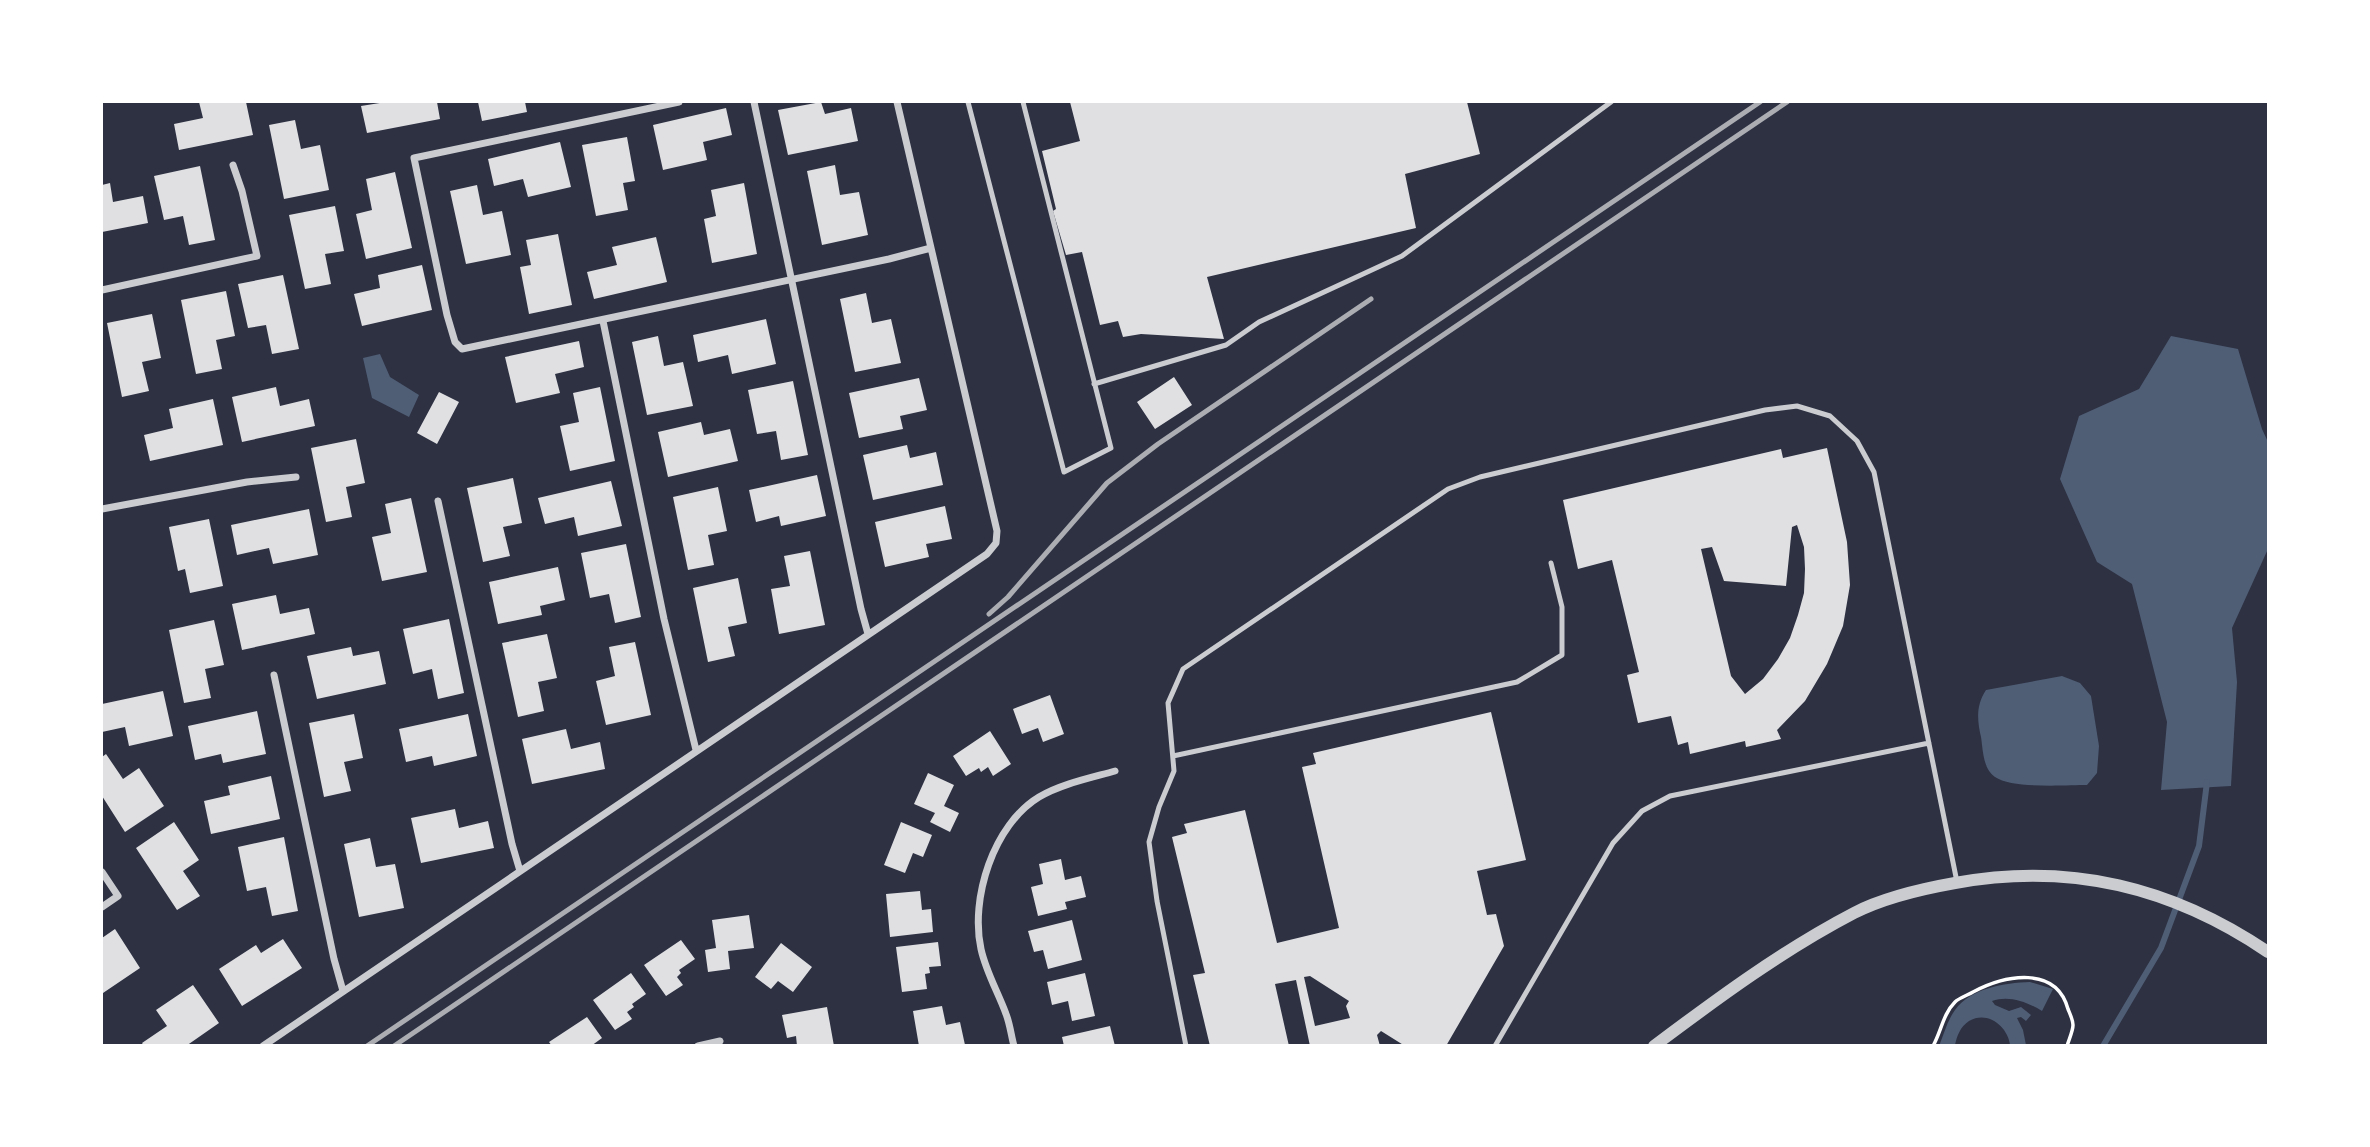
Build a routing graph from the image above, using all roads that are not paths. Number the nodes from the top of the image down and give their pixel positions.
1 (679, 102) edge
2 (754, 102) edge
3 (897, 102) edge
4 (968, 102) edge
5 (1023, 102) edge
6 (1611, 102) edge
7 (233, 165) dead end
8 (931, 248) junction
9 (792, 280) junction
10 (102, 290) edge
11 (603, 321) junction
12 (1094, 384) junction
13 (296, 477) dead end
14 (438, 501) dead end
15 (102, 509) edge
16 (1551, 563) dead end
17 (868, 634) junction
18 (274, 675) dead end
19 (1929, 743) junction
20 (696, 750) junction
21 (1173, 756) junction
22 (1115, 771) dead end
23 (520, 871) junction
24 (102, 872) edge
25 (1957, 882) junction
26 (102, 907) edge
27 (2269, 952) edge
28 (343, 991) junction
29 (720, 1041) dead end
30 (263, 1045) edge
31 (698, 1045) edge
32 (1014, 1045) edge
33 (1186, 1045) edge
34 (1495, 1045) edge
35 (1654, 1045) edge

1 - 11 street
2 - 9 street
3 - 8 street
4 - 12 lane
5 - 12 lane
6 - 12 lane
7 - 10 street
8 - 9 street
8 - 17 street
9 - 11 street
9 - 17 street
11 - 20 street
13 - 15 street
14 - 23 street
16 - 21 lane
17 - 20 street
18 - 28 street
19 - 21 lane
19 - 25 lane
19 - 34 lane
20 - 23 street
21 - 33 lane
22 - 32 street
23 - 28 street
24 - 26 street
25 - 27 street
25 - 35 street
28 - 30 street
29 - 31 street

